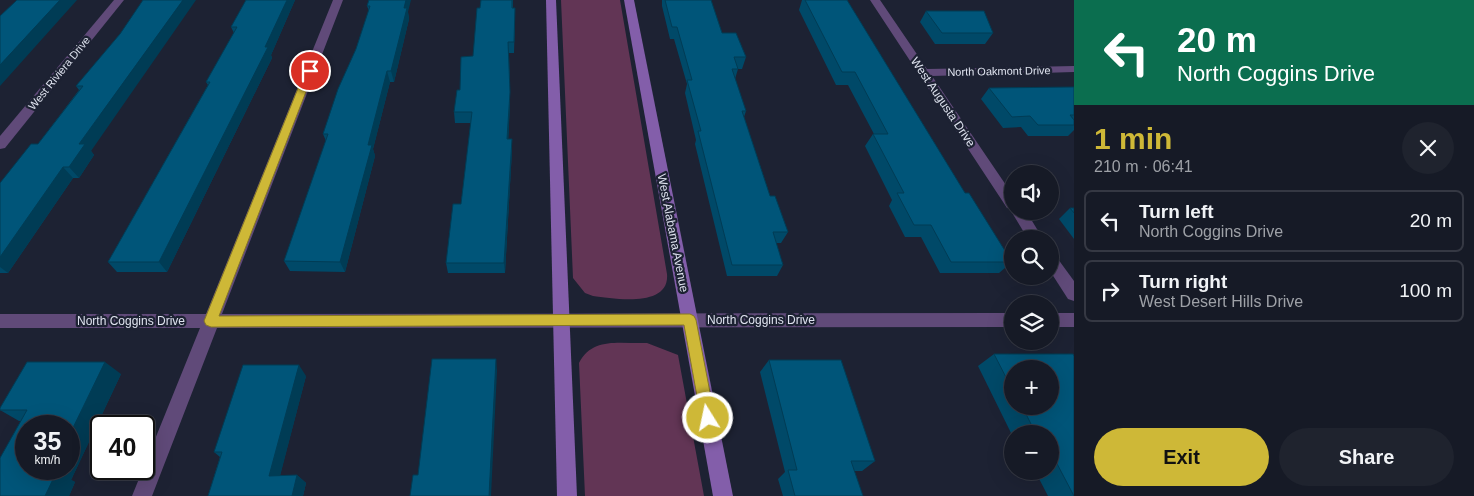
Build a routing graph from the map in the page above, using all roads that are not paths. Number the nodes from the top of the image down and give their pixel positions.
1 (119, 0) edge
2 (338, 0) edge
3 (551, 0) edge
4 (629, 0) edge
5 (875, 0) edge
6 (1074, 69) edge
7 (923, 72) junction
8 (0, 145) edge
9 (1004, 192) edge
10 (1059, 272) edge
11 (1074, 294) edge
12 (562, 320) junction
13 (690, 320) junction
14 (1004, 320) edge
15 (1059, 320) edge
16 (1074, 320) edge
17 (0, 321) edge
18 (211, 321) junction
19 (142, 496) edge
20 (567, 496) edge
21 (722, 496) edge

1 - 8 street, West Riviera Drive
2 - 18 street
3 - 12 street
4 - 13 street, West Alabama Avenue
5 - 7 street, West Augusta Drive
6 - 7 street, North Oakmont Drive
7 - 9 street, West Augusta Drive
10 - 11 street
12 - 13 street, North Coggins Drive
12 - 18 street, North Coggins Drive
12 - 20 street
13 - 14 street, North Coggins Drive
13 - 21 street, West Alabama Avenue
15 - 16 street
17 - 18 street, North Coggins Drive
18 - 19 street

